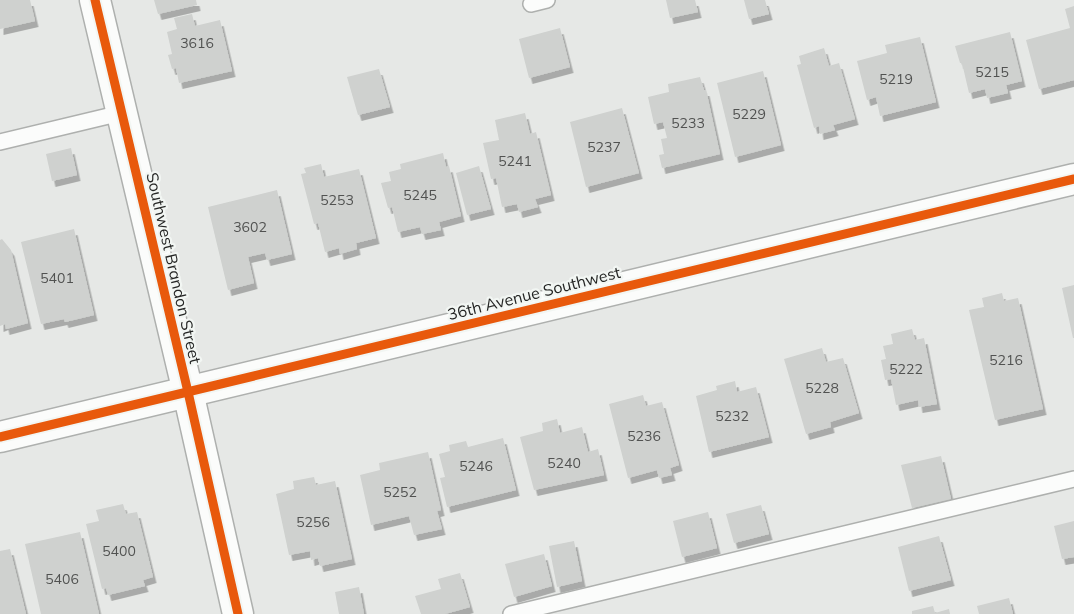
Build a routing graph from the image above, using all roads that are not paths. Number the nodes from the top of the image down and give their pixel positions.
1 (95, 0) edge
2 (548, 0) edge
3 (531, 4) dead end
4 (121, 113) junction
5 (0, 142) edge
6 (1074, 179) edge
7 (188, 392) junction
8 (0, 436) edge
9 (1074, 478) edge
10 (238, 614) edge
11 (511, 614) edge

1 - 4 street, Southwest Brandon Street
2 - 3 lane
4 - 5 lane
4 - 7 street, Southwest Brandon Street
6 - 7 street, 36th Avenue Southwest
7 - 8 street, 36th Avenue Southwest
7 - 10 street, Southwest Brandon Street
9 - 11 lane

